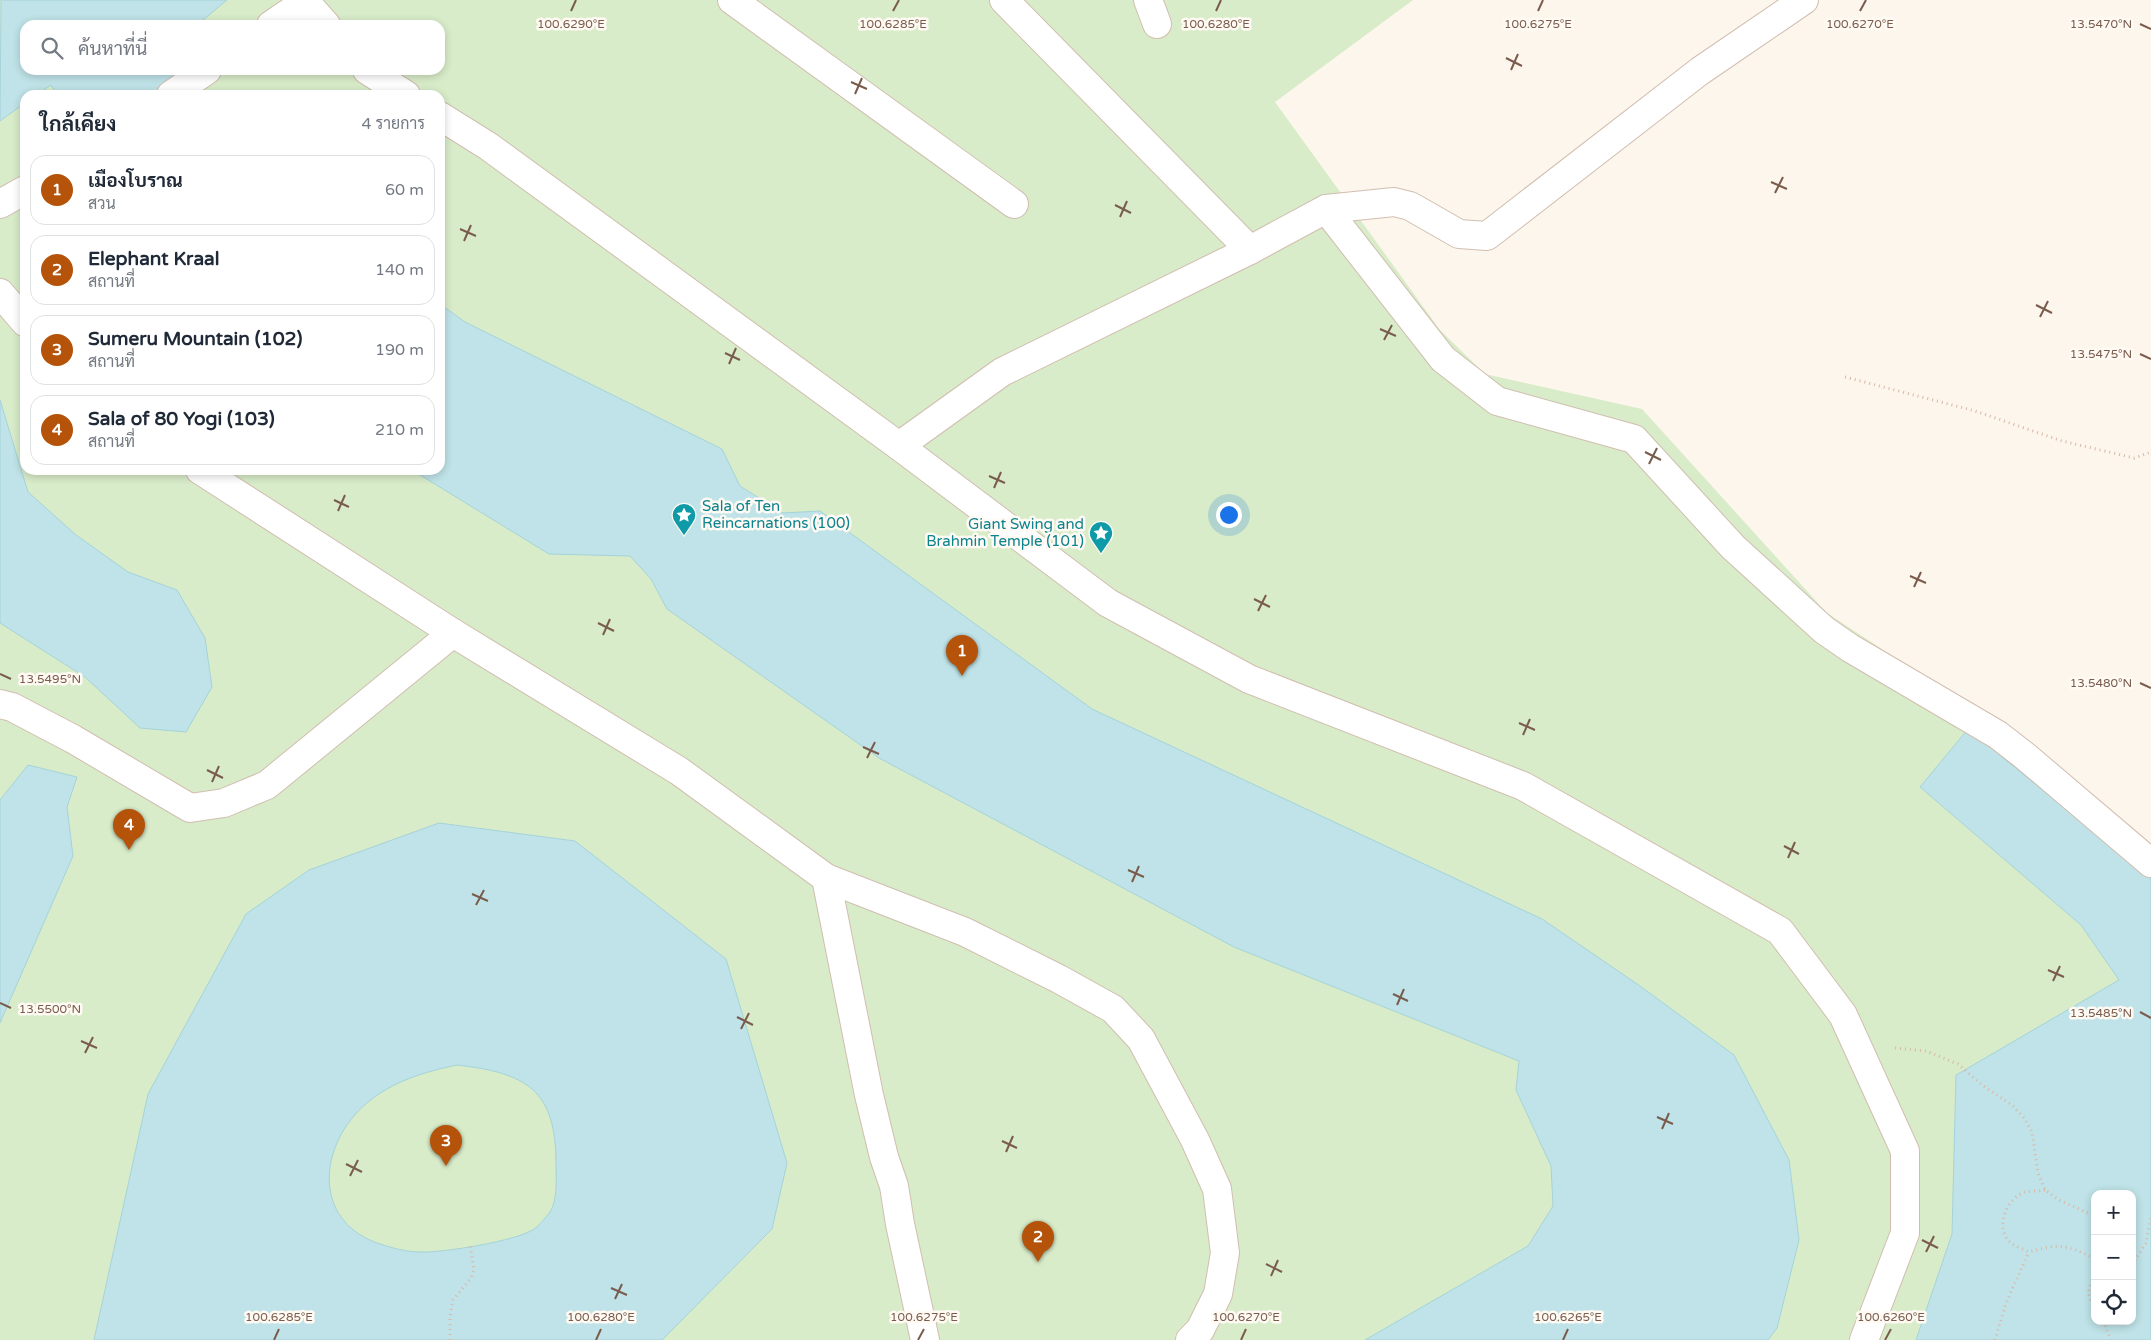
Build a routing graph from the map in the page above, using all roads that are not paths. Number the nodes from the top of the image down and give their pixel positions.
1 (732, 0) edge
2 (1004, 0) edge
3 (1804, 0) edge
4 (305, 1) edge
5 (278, 20) edge
6 (322, 20) edge
7 (200, 75) edge
8 (375, 75) edge
9 (178, 90) edge
10 (398, 90) edge
11 (445, 119) edge
12 (20, 193) edge
13 (0, 204) edge
14 (1014, 204) dead end
15 (1326, 209) junction
16 (1250, 250) junction
17 (0, 293) edge
18 (20, 316) edge
19 (899, 446) junction
20 (208, 475) edge
21 (452, 633) junction
22 (0, 704) edge
23 (2151, 864) edge
24 (826, 878) junction
25 (925, 1340) edge
26 (1190, 1340) edge
27 (1864, 1340) edge

1 - 14 lane
2 - 16 lane
3 - 15 lane
4 - 5 lane
4 - 6 lane
7 - 9 lane
8 - 10 lane
11 - 19 lane
12 - 13 lane
15 - 16 lane
15 - 23 lane
16 - 19 lane
17 - 18 lane
19 - 27 lane
20 - 21 lane
21 - 22 lane
21 - 24 lane
24 - 25 lane
24 - 26 lane

